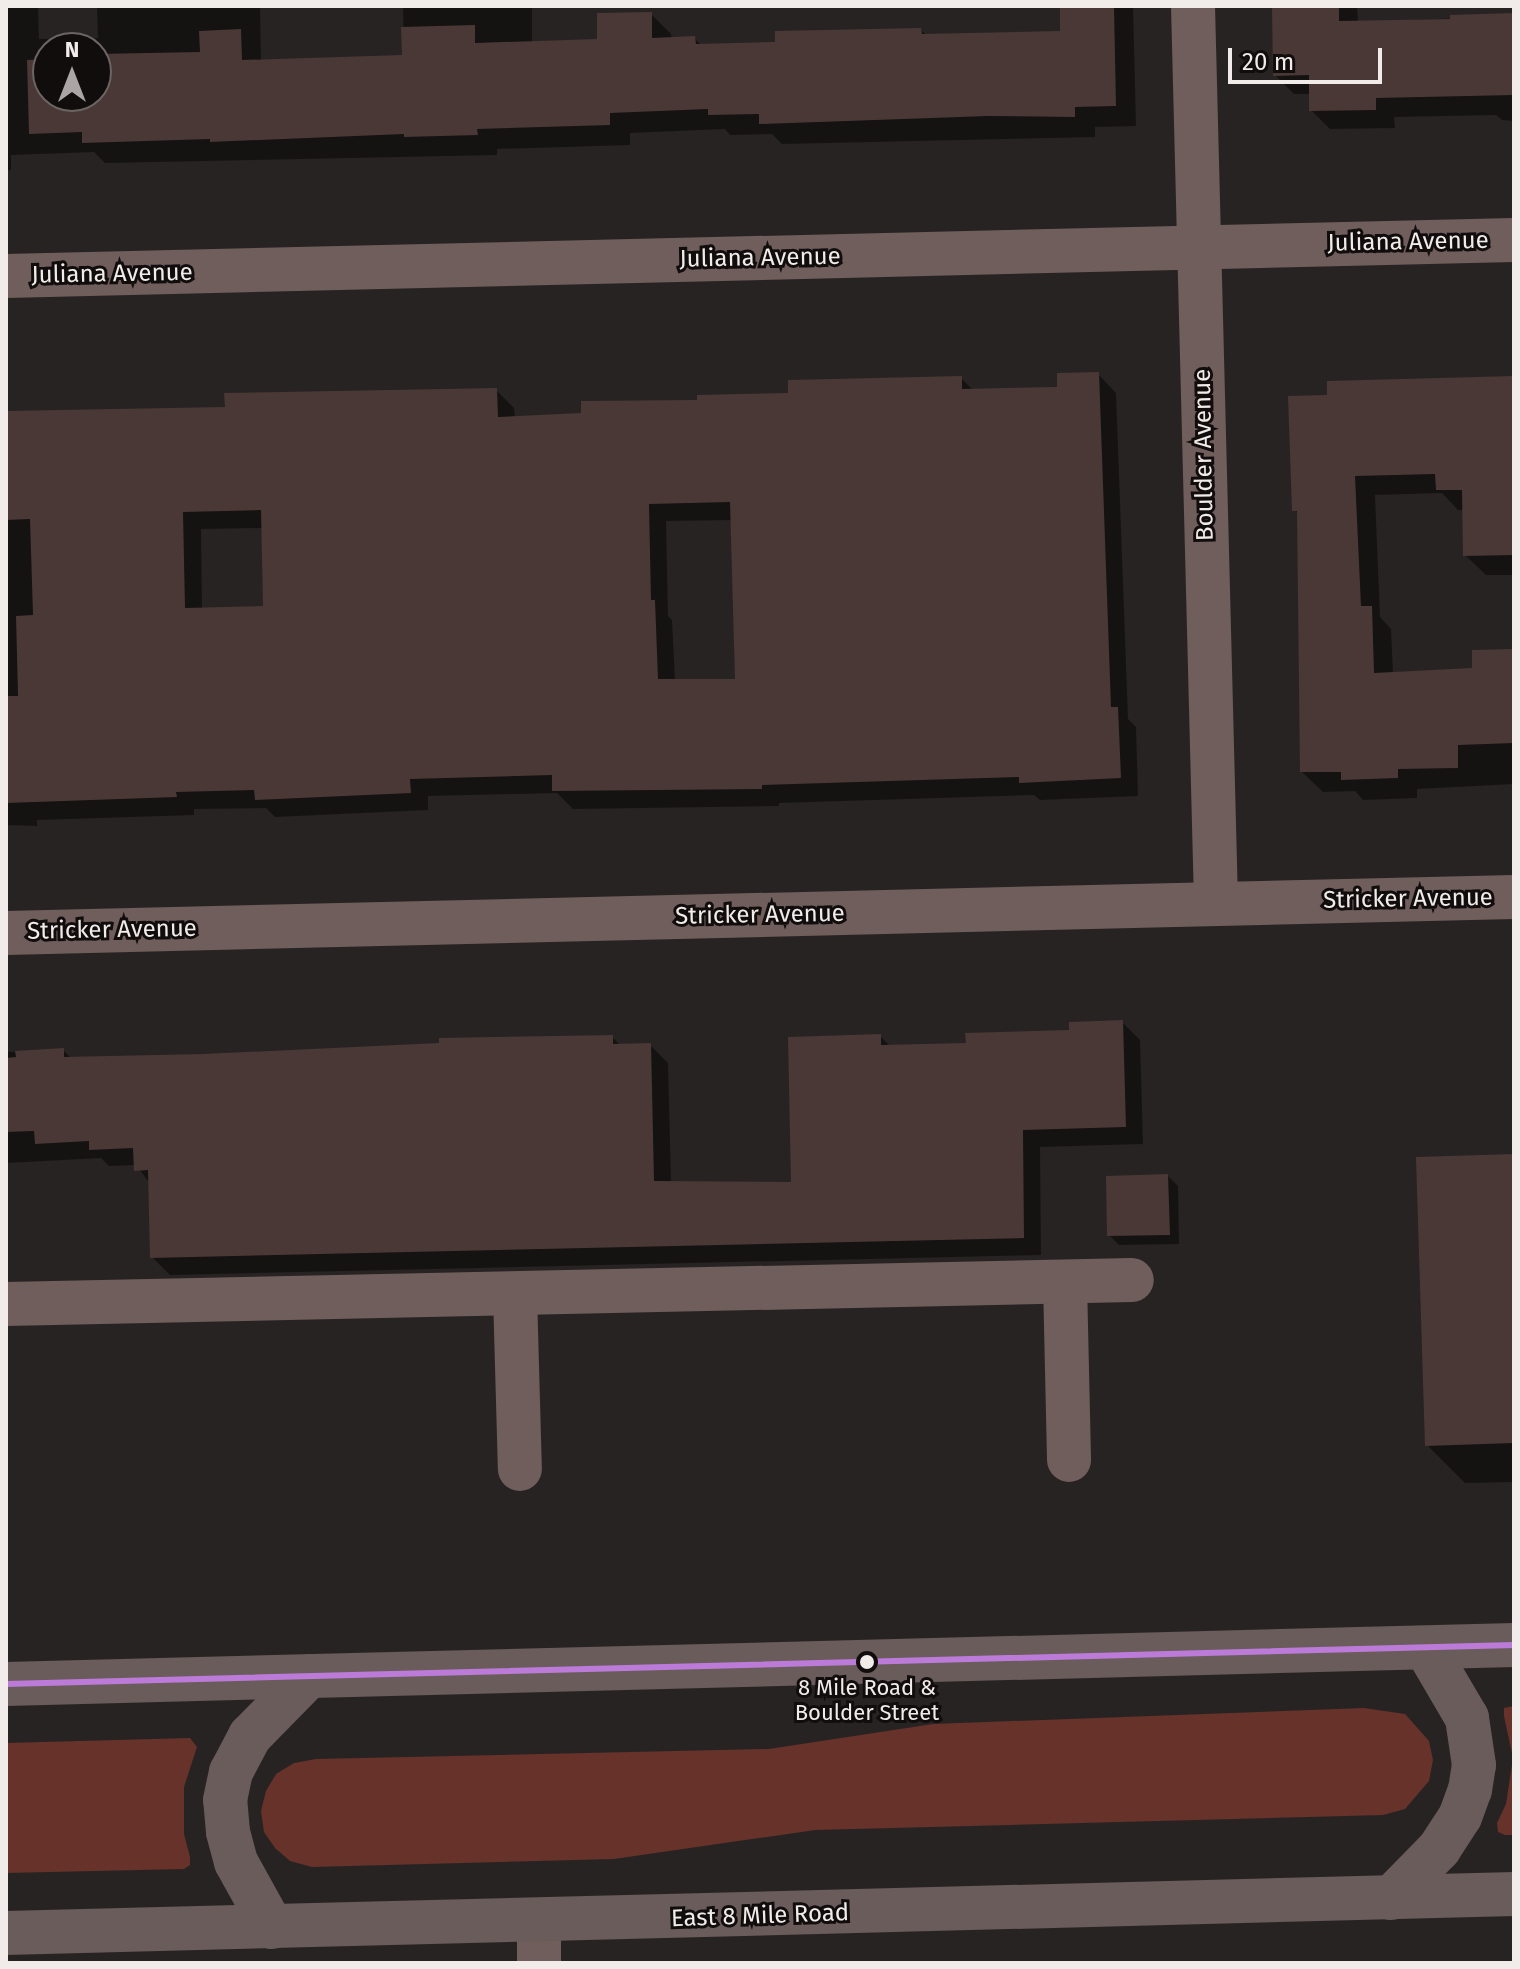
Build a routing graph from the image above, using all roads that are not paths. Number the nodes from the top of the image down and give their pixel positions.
1 (1193, 6) edge
2 (1514, 240) edge
3 (1199, 247) junction
4 (6, 276) edge
5 (1514, 897) edge
6 (1216, 904) junction
7 (6, 933) edge
8 (1132, 1280) dead end
9 (1065, 1282) junction
10 (515, 1294) junction
11 (6, 1304) edge
12 (1069, 1460) dead end
13 (520, 1469) dead end
14 (1514, 1645) edge
15 (1426, 1648) junction
16 (309, 1676) junction
17 (6, 1684) edge
18 (1514, 1894) edge
19 (1391, 1898) junction
20 (272, 1927) junction
21 (6, 1933) edge
22 (539, 1942) edge

1 - 3 street, Boulder Avenue
2 - 3 street, Juliana Avenue
3 - 4 street, Juliana Avenue
3 - 6 street, Boulder Avenue
5 - 6 street, Stricker Avenue
6 - 7 street, Stricker Avenue
8 - 9 street
9 - 10 street
9 - 12 street
10 - 11 street
10 - 13 street
14 - 15 highway
15 - 16 highway
15 - 19 highway
16 - 17 highway
16 - 20 highway
18 - 19 highway, East 8 Mile Road
19 - 22 highway, East 8 Mile Road
20 - 21 highway, East 8 Mile Road
20 - 22 highway, East 8 Mile Road

